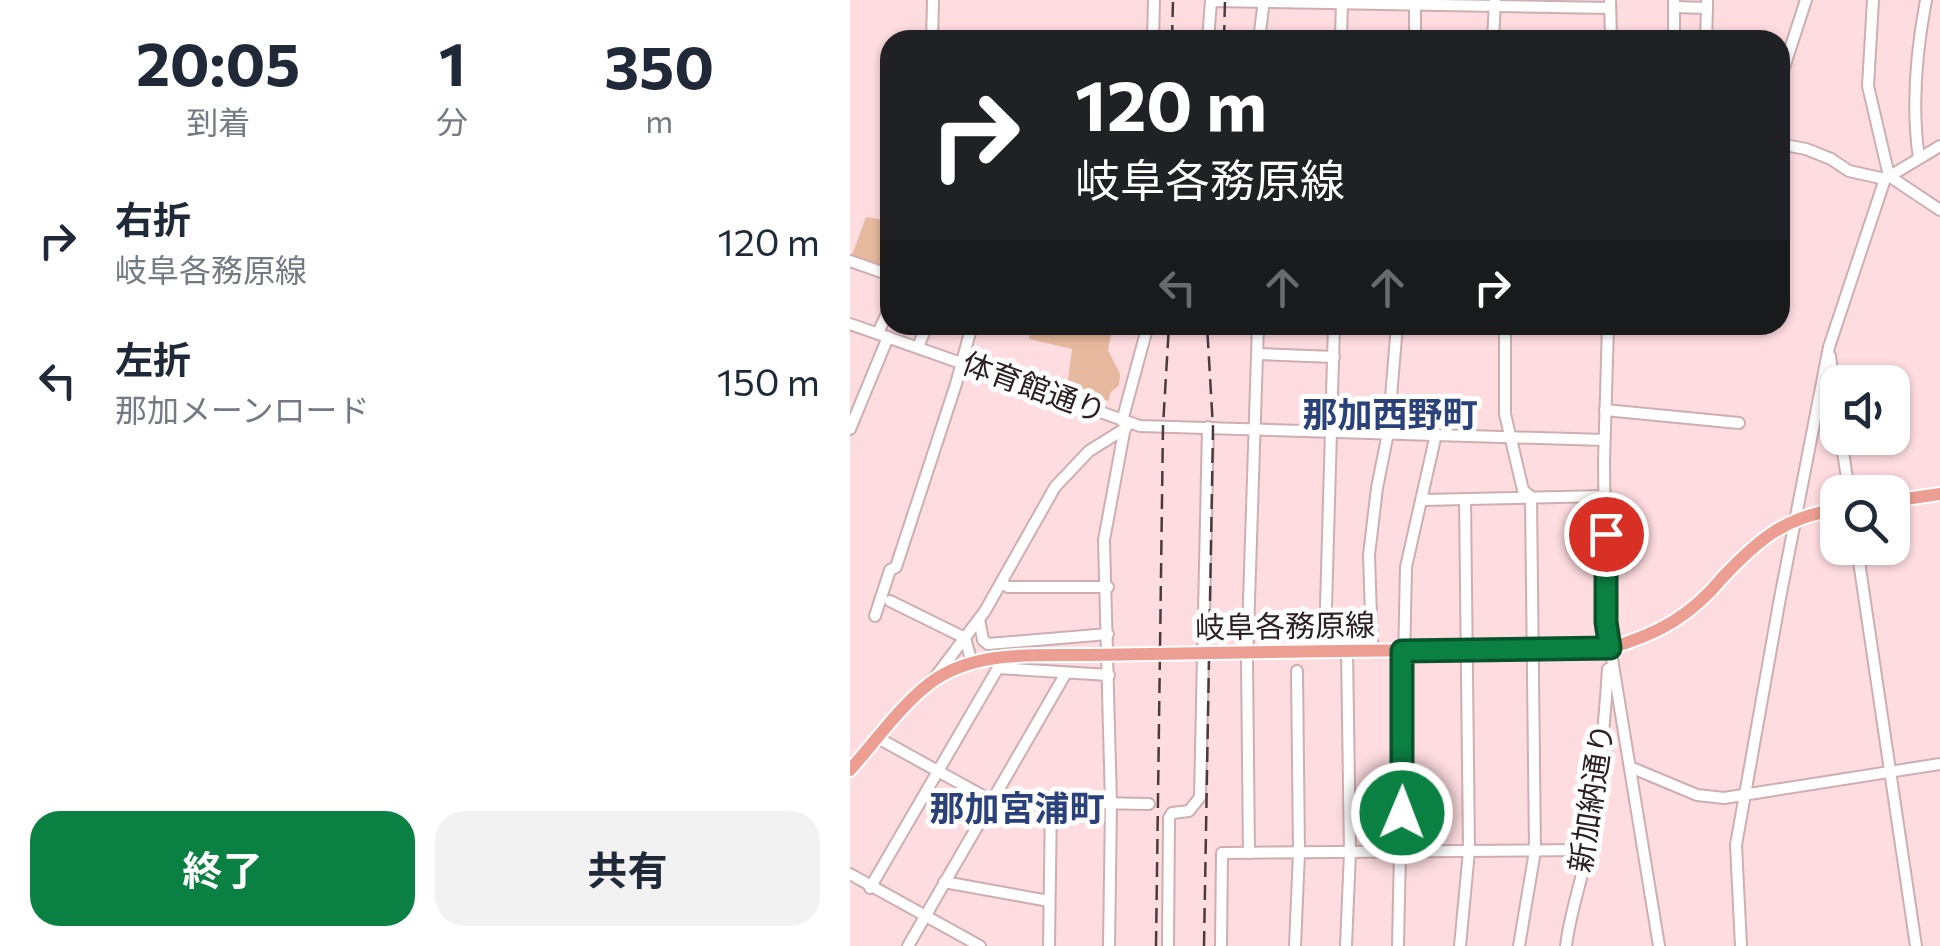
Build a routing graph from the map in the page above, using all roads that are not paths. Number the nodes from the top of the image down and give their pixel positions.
1 (933, 0) edge
2 (1154, 0) edge
3 (1264, 0) edge
4 (1806, 0) edge
5 (1873, 0) edge
6 (1926, 0) edge
7 (1342, 1) edge
8 (1416, 2) edge
9 (1495, 3) edge
10 (1674, 3) edge
11 (1610, 4) edge
12 (1707, 4) edge
13 (932, 30) edge
14 (1153, 30) edge
15 (1209, 30) edge
16 (1260, 30) edge
17 (1341, 30) edge
18 (1415, 30) edge
19 (1494, 30) edge
20 (1610, 30) edge
21 (1674, 30) edge
22 (1706, 30) edge
23 (1790, 49) edge
24 (1790, 146) edge
25 (1940, 146) edge
26 (1919, 158) junction
27 (1887, 178) junction
28 (1940, 210) edge
29 (850, 262) edge
30 (880, 272) edge
31 (850, 324) edge
32 (880, 334) edge
33 (883, 335) joint
34 (922, 335) edge
35 (969, 335) edge
36 (1146, 335) edge
37 (1258, 335) edge
38 (1334, 335) edge
39 (1397, 335) edge
40 (1505, 335) edge
41 (1608, 335) edge
42 (918, 347) junction
43 (1829, 347) junction
44 (1258, 354) junction
45 (1334, 357) junction
46 (961, 361) junction
47 (1832, 365) edge
48 (1604, 410) junction
49 (1739, 424) dead end
50 (1125, 426) junction
51 (1208, 427) junction
52 (850, 429) edge
53 (1255, 430) junction
54 (1332, 431) junction
55 (1388, 433) junction
56 (1436, 434) junction
57 (1511, 436) junction
58 (1604, 440) junction
59 (1940, 494) edge
60 (1605, 496) junction
61 (1532, 497) junction
62 (1910, 498) edge
63 (1465, 499) junction
64 (1422, 500) junction
65 (1820, 513) edge
66 (1860, 565) edge
67 (1001, 583) junction
68 (1108, 587) junction
69 (890, 602) dead end
70 (876, 616) dead end
71 (979, 619) junction
72 (1108, 634) junction
73 (965, 638) junction
74 (1372, 647) junction
75 (1532, 648) junction
76 (1610, 648) junction
77 (1465, 650) junction
78 (1343, 651) junction
79 (1402, 651) junction
80 (972, 662) junction
81 (1297, 671) dead end
82 (1066, 672) junction
83 (1109, 675) junction
84 (930, 683) junction
85 (878, 738) junction
86 (1940, 764) edge
87 (1630, 767) junction
88 (850, 770) edge
89 (1890, 771) junction
90 (938, 772) junction
91 (1747, 795) junction
92 (992, 802) junction
93 (1051, 802) junction
94 (1111, 804) junction
95 (1149, 804) dead end
96 (1535, 850) junction
97 (1588, 850) junction
98 (1469, 851) junction
99 (1250, 852) junction
100 (1299, 852) junction
101 (1350, 852) junction
102 (1402, 852) junction
103 (850, 874) edge
104 (944, 882) junction
105 (870, 888) junction
106 (1049, 901) junction
107 (926, 916) junction
108 (908, 946) edge
109 (980, 946) edge
110 (1049, 946) edge
111 (1109, 946) edge
112 (1168, 946) edge
113 (1221, 946) edge
114 (1294, 946) edge
115 (1346, 946) edge
116 (1398, 946) edge
117 (1460, 946) edge
118 (1518, 946) edge
119 (1566, 946) edge
120 (1659, 946) edge
121 (1740, 946) edge
122 (1916, 946) edge

1 - 13 street
2 - 14 street
3 - 7 street
3 - 15 street
3 - 16 street
4 - 23 street
5 - 27 street
6 - 26 street
7 - 8 street
7 - 17 street
8 - 9 street
8 - 18 street
9 - 11 street
9 - 19 street
10 - 12 street
10 - 21 street
11 - 20 street
12 - 22 street
24 - 27 street
25 - 26 street
26 - 27 street
27 - 28 street
27 - 43 street
29 - 30 street
31 - 32 street, 体育館通り
33 - 42 street, 体育館通り
33 - 52 street
34 - 42 street
35 - 46 street
36 - 50 street
37 - 44 street
38 - 45 street
39 - 55 street
40 - 57 street
41 - 48 street
42 - 46 street, 体育館通り
43 - 47 street
43 - 91 street
44 - 45 street
44 - 53 street
45 - 54 street
46 - 50 street, 体育館通り
46 - 70 street
48 - 49 street
48 - 58 street
50 - 51 street, 体育館通り
50 - 67 street
50 - 68 street
51 - 53 street, 体育館通り
51 - 112 street
53 - 54 street, 体育館通り
53 - 99 street
54 - 55 street, 体育館通り
54 - 74 street
55 - 56 street, 体育館通り
55 - 74 street
56 - 57 street, 体育館通り
56 - 64 street
57 - 58 street, 体育館通り
57 - 61 street
58 - 60 street
59 - 62 main road
60 - 61 street
60 - 76 street
61 - 63 street
61 - 75 street
63 - 64 street
63 - 77 street
64 - 79 street
65 - 76 main road, 岐阜各務原線, bridge
66 - 89 street
67 - 68 street
67 - 71 street
68 - 72 street
69 - 73 street
71 - 72 street
71 - 73 street
72 - 83 street
73 - 80 street
73 - 84 street
74 - 78 main road, 岐阜各務原線
74 - 79 main road, 岐阜各務原線
75 - 76 main road, 岐阜各務原線
75 - 77 main road, 岐阜各務原線
75 - 96 street
76 - 87 street
76 - 97 street, 新加納通り
77 - 79 main road, 岐阜各務原線
77 - 98 street
78 - 80 main road, 岐阜各務原線, bridge
78 - 101 street
79 - 102 street
80 - 84 main road, 岐阜各務原線
81 - 100 street
82 - 83 street
82 - 90 street
82 - 92 street
83 - 94 street
84 - 85 main road, 岐阜各務原線
85 - 88 main road, 岐阜各務原線
85 - 90 street
86 - 89 street
87 - 91 street
87 - 120 street
89 - 91 street
89 - 122 street
90 - 92 street
90 - 105 street
91 - 121 street
92 - 93 street
92 - 104 street
93 - 94 street
93 - 106 street
94 - 95 street
94 - 111 street
96 - 97 street
96 - 98 street
96 - 118 street
97 - 119 street, 新加納通り
98 - 102 street
98 - 117 street
99 - 100 street
99 - 113 street
100 - 101 street
100 - 114 street
101 - 102 street
101 - 115 street
102 - 116 street
103 - 105 street
104 - 106 street
104 - 107 street
105 - 107 street
106 - 110 street
107 - 108 street
107 - 109 street

